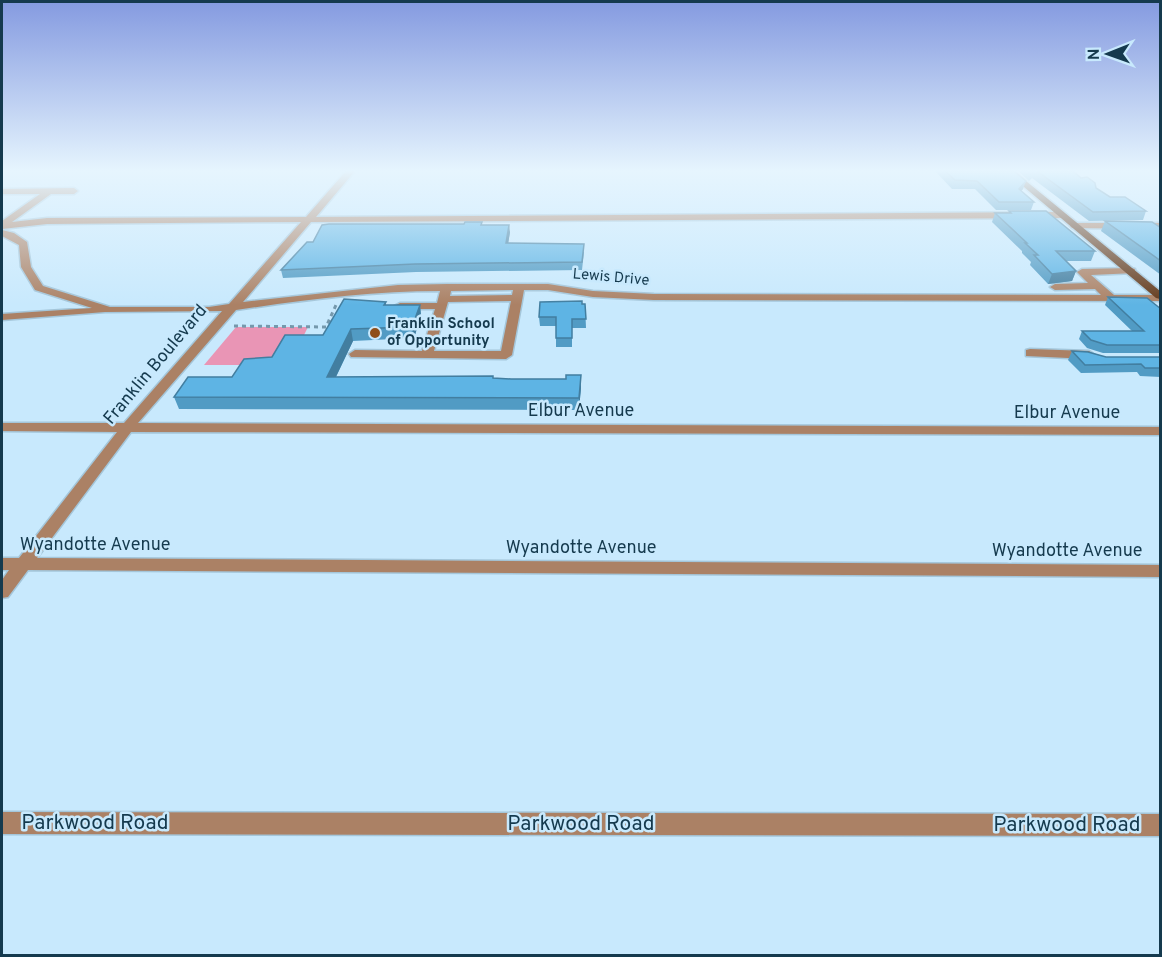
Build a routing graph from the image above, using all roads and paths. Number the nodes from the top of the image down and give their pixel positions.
1 (16, 216) edge
2 (312, 216) edge
3 (938, 216) edge
4 (1063, 216) edge
5 (309, 219) junction
6 (32, 223) junction
7 (2, 226) edge
8 (1075, 226) junction
9 (1161, 226) edge
10 (6, 234) edge
11 (1131, 271) junction
12 (1055, 286) edge
13 (1098, 286) junction
14 (518, 293) junction
15 (64, 296) junction
16 (444, 297) junction
17 (1161, 297) edge
18 (1111, 298) junction
19 (339, 299) dead end
20 (400, 306) edge
21 (230, 307) junction
22 (109, 310) junction
23 (334, 310) junction
24 (345, 310) edge
25 (37, 315) junction
26 (2, 317) edge
27 (233, 326) dead end
28 (1030, 353) dead end
29 (355, 354) dead end
30 (427, 355) junction
31 (1102, 359) edge
32 (2, 427) edge
33 (127, 428) junction
34 (1161, 431) edge
35 (2, 564) edge
36 (24, 564) junction
37 (1161, 571) edge
38 (2, 592) edge
39 (2, 823) edge
40 (1161, 825) edge

1 - 7 street
2 - 5 street, Franklin Boulevard
3 - 5 street
4 - 8 main road
5 - 6 street
5 - 21 street, Franklin Boulevard
6 - 7 street
6 - 10 street
8 - 9 street
8 - 11 main road
10 - 15 street
11 - 13 street
11 - 17 main road
12 - 13 street
13 - 18 street
14 - 16 street, Lewis Drive
14 - 18 street, Lewis Drive
14 - 30 street
15 - 22 street
15 - 25 street
16 - 20 street
16 - 21 street
16 - 30 street
17 - 18 street, Lewis Drive
19 - 23 path
21 - 22 street
21 - 33 street, Franklin Boulevard
22 - 25 street
23 - 24 path
23 - 27 path
25 - 26 street
28 - 31 street
29 - 30 street
32 - 33 street, Elbur Avenue
33 - 34 street, Elbur Avenue
33 - 36 street, Franklin Boulevard
35 - 36 street, Wyandotte Avenue
36 - 37 street, Wyandotte Avenue
36 - 38 street, Franklin Boulevard
39 - 40 street, Parkwood Road

